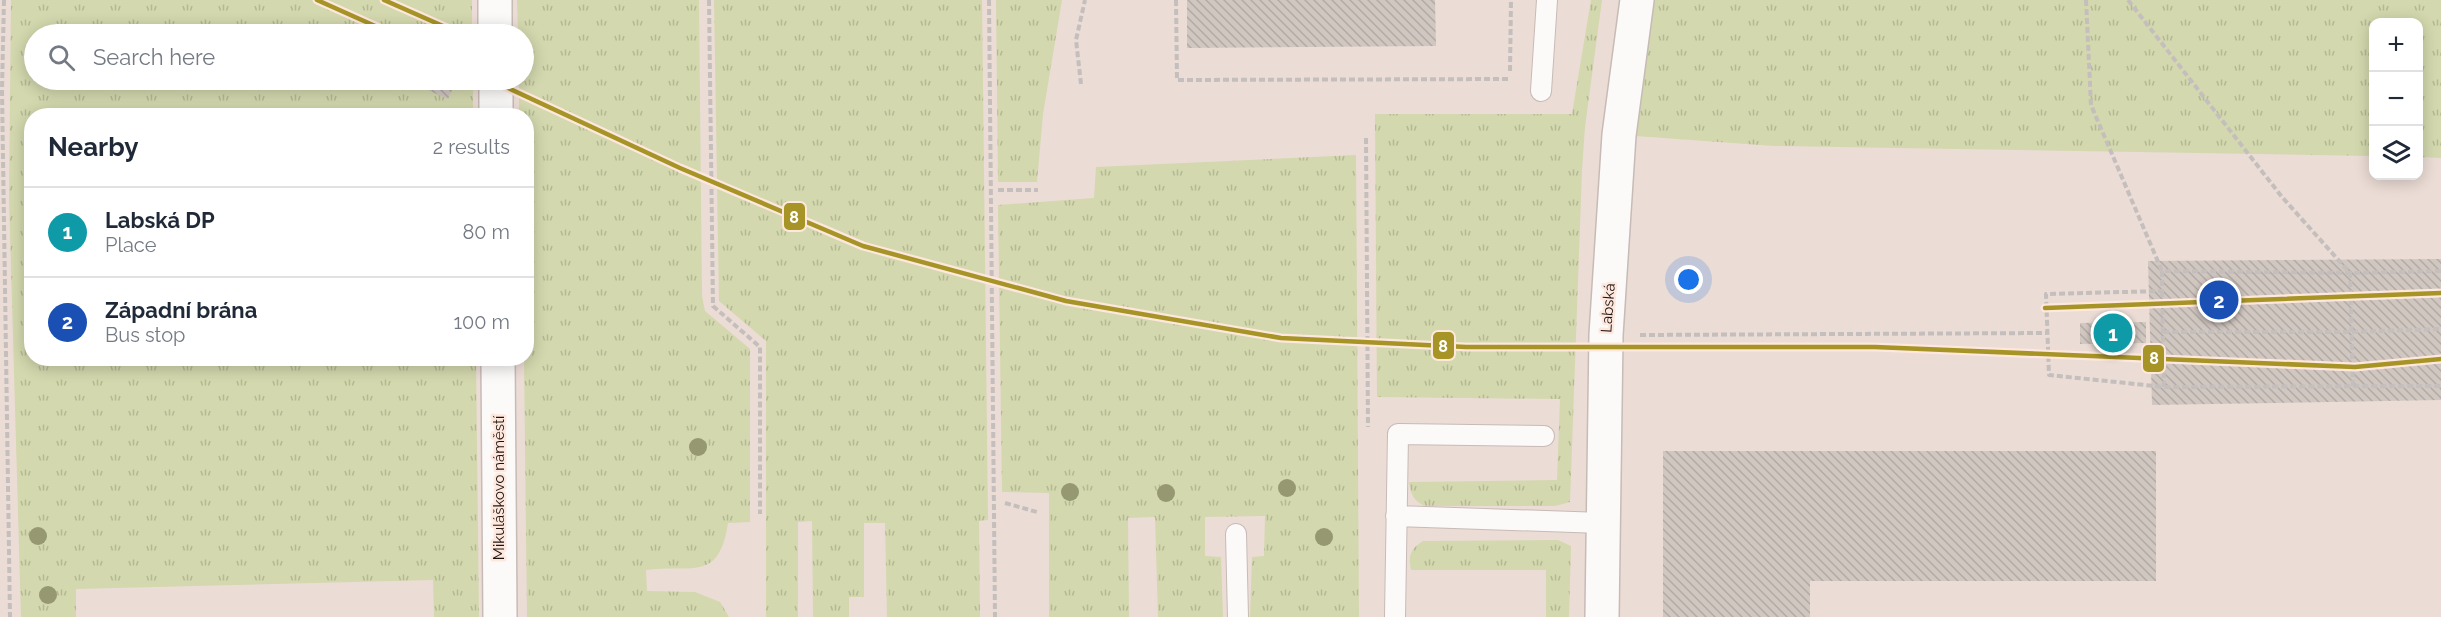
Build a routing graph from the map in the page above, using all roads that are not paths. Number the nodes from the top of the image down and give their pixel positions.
1 (495, 0) edge
2 (1547, 0) edge
3 (1637, 0) edge
4 (495, 24) edge
5 (496, 90) edge
6 (1541, 91) dead end
7 (496, 108) edge
8 (498, 366) edge
9 (1544, 436) dead end
10 (1396, 516) junction
11 (1602, 523) junction
12 (1236, 534) dead end
13 (500, 617) edge
14 (1238, 617) edge
15 (1395, 617) edge
16 (1602, 617) edge

1 - 4 street
2 - 6 lane
3 - 11 street, Labská
5 - 7 street
8 - 13 street, Mikuláškovo náměstí
9 - 10 lane
10 - 11 lane
10 - 15 lane
11 - 16 street, Labská
12 - 14 lane

